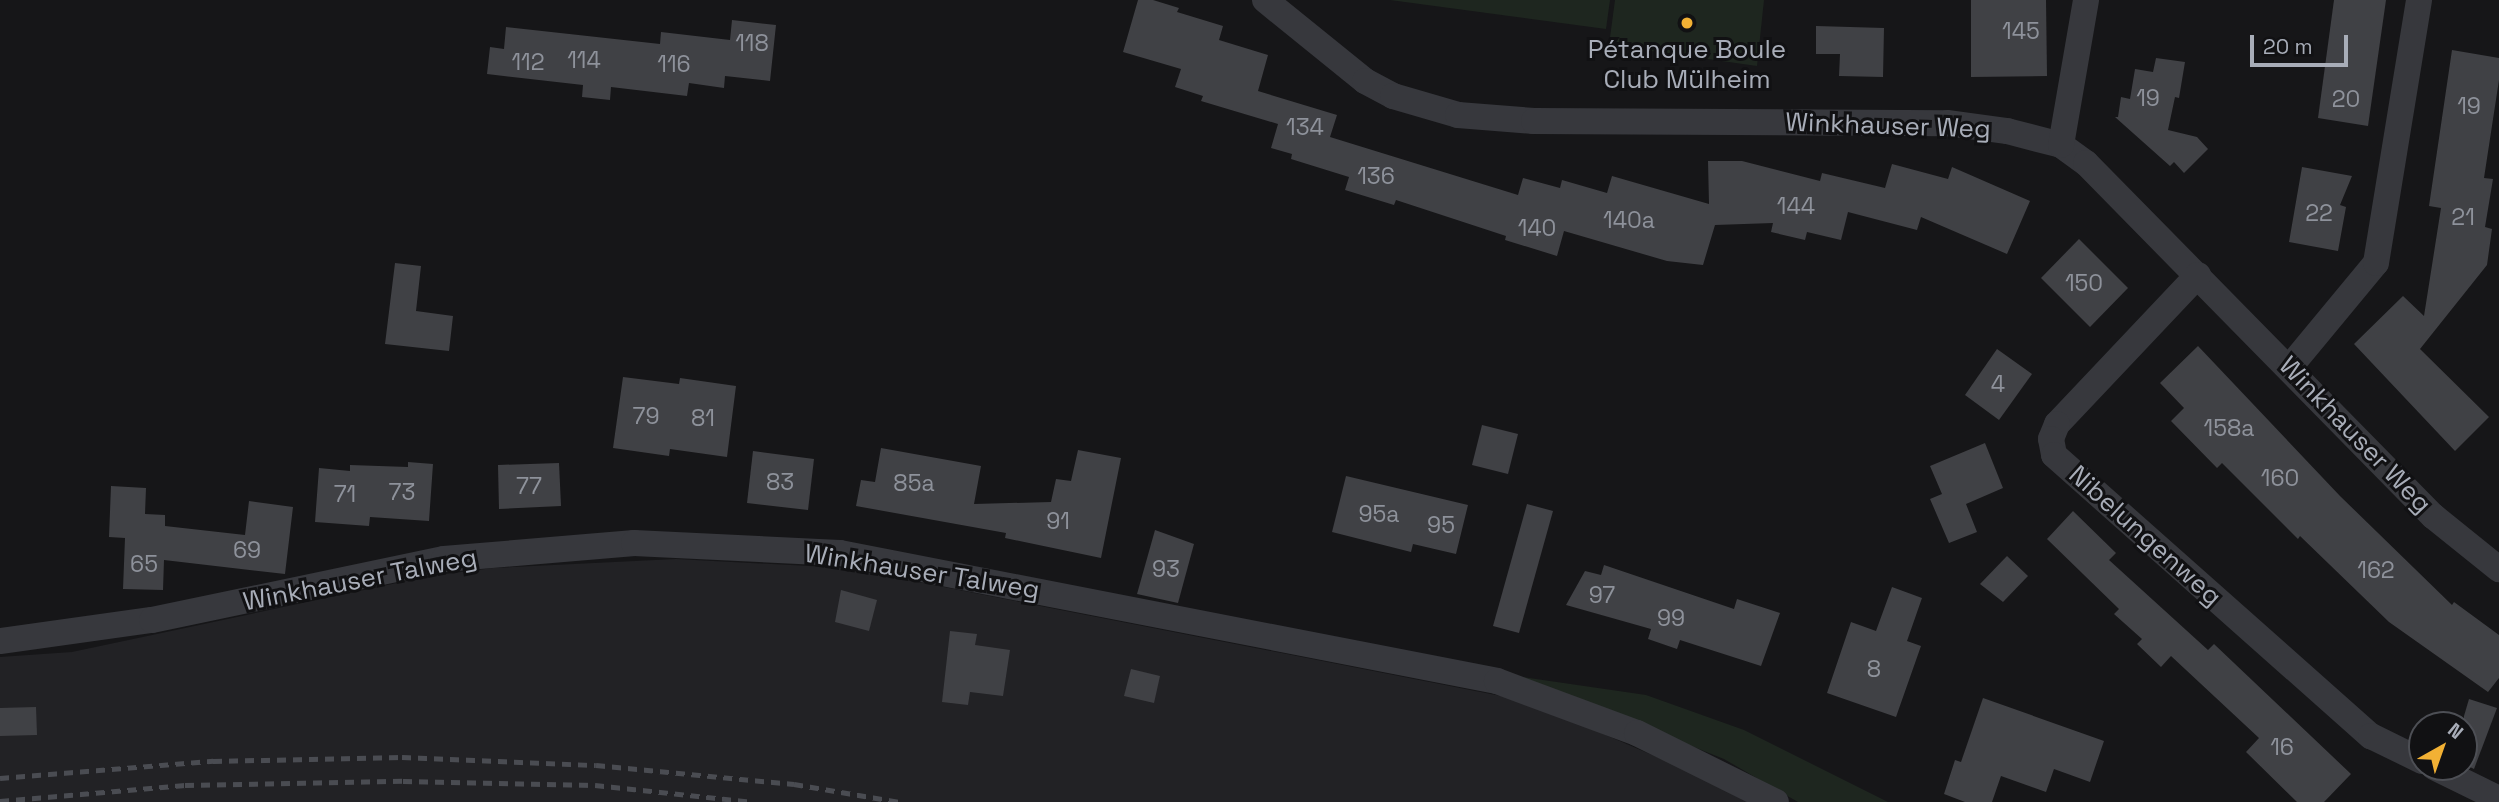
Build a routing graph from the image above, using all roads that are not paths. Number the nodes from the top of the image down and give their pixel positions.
1 (1265, 0) edge
2 (2086, 0) edge
3 (2419, 0) edge
4 (2061, 145) junction
5 (2198, 275) junction
6 (2289, 368) junction
7 (2499, 569) edge
8 (0, 641) edge
9 (2408, 754) edge
10 (2462, 781) edge
11 (2499, 799) edge
12 (1776, 802) edge

1 - 4 street, Winkhauser Weg
2 - 4 street
3 - 6 street
4 - 5 street, Winkhauser Weg
5 - 6 street, Winkhauser Weg
5 - 9 street, Nibelungenweg
6 - 7 street, Winkhauser Weg
8 - 12 street, Winkhauser Talweg
10 - 11 street

